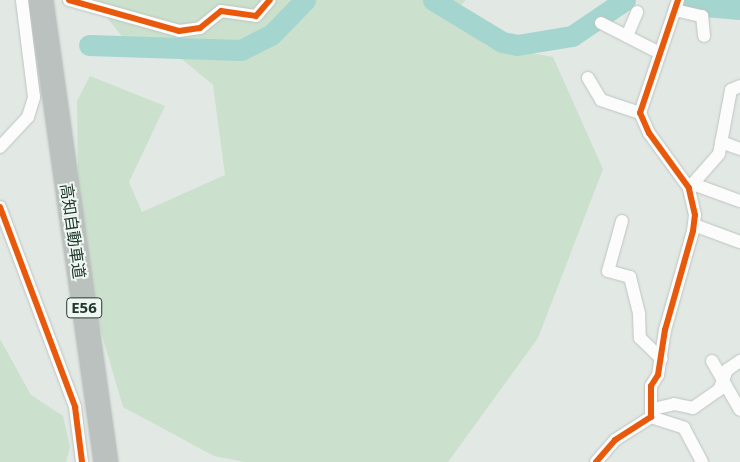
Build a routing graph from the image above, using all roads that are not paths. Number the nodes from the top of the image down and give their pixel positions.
1 (22, 0) edge
2 (32, 0) edge
3 (41, 0) edge
4 (69, 0) edge
5 (270, 0) edge
6 (677, 4) edge
7 (637, 12) dead end
8 (601, 24) dead end
9 (626, 36) junction
10 (704, 36) dead end
11 (658, 52) junction
12 (588, 78) dead end
13 (740, 86) edge
14 (640, 113) junction
15 (721, 142) junction
16 (0, 148) edge
17 (740, 149) edge
18 (57, 155) junction
19 (691, 186) junction
20 (740, 201) edge
21 (0, 207) edge
22 (622, 221) dead end
23 (694, 225) junction
24 (740, 242) edge
25 (662, 359) junction
26 (712, 361) dead end
27 (740, 361) edge
28 (723, 381) junction
29 (740, 410) edge
30 (652, 413) junction
31 (82, 462) edge
32 (96, 462) edge
33 (106, 462) edge
34 (596, 462) edge
35 (702, 462) edge

1 - 16 street
2 - 18 highway, 高知自動車道 / E56
3 - 18 highway, 高知自動車道 / E56
4 - 5 street
6 - 10 street
6 - 11 street
7 - 9 street
8 - 9 street
9 - 11 street
11 - 14 street
12 - 14 street
13 - 15 street
14 - 19 street
15 - 17 street
15 - 19 street
18 - 32 highway, 高知自動車道 / E56
18 - 33 highway, 高知自動車道 / E56
19 - 20 street
19 - 23 street
21 - 31 street
22 - 25 street
23 - 24 street
23 - 25 street
25 - 30 street
26 - 28 street
27 - 28 street
28 - 29 street
28 - 30 street
30 - 34 street
30 - 35 street

